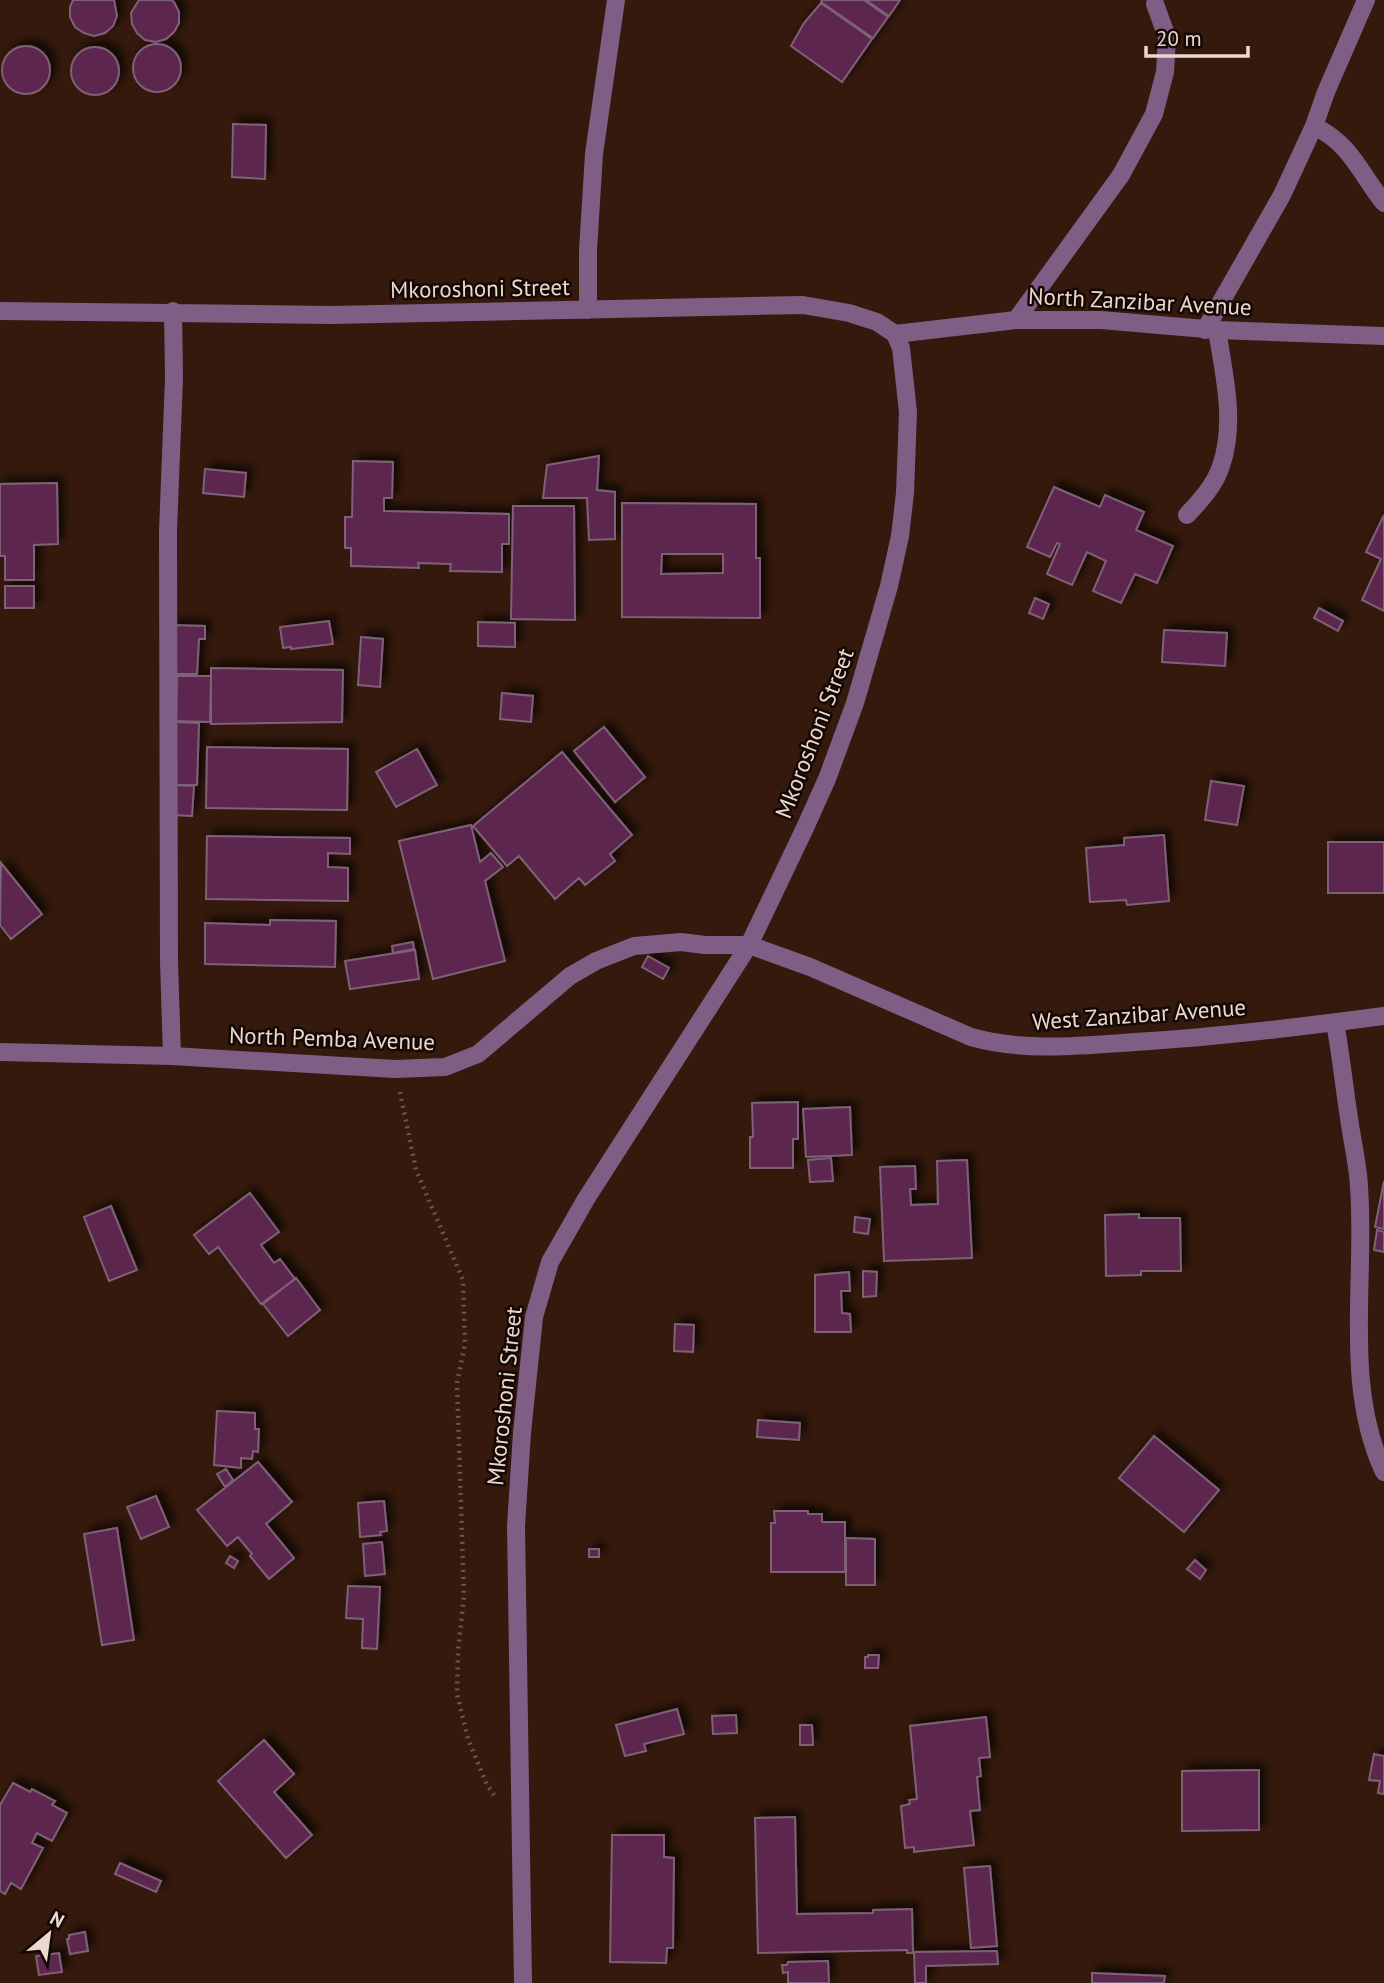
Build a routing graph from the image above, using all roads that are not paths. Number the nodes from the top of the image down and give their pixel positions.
1 (617, 0) edge
2 (1366, 0) edge
3 (1155, 4) dead end
4 (1314, 126) junction
5 (1384, 203) edge
6 (587, 310) junction
7 (0, 311) edge
8 (173, 312) junction
9 (1016, 320) junction
10 (1211, 330) junction
11 (895, 334) junction
12 (1384, 336) edge
13 (1187, 515) dead end
14 (749, 945) junction
15 (1384, 1016) edge
16 (1335, 1023) junction
17 (0, 1052) edge
18 (172, 1056) junction
19 (1384, 1472) edge
20 (523, 1983) edge

1 - 6 street
2 - 4 street
3 - 9 street
4 - 5 street
4 - 10 street
6 - 8 street, Mkoroshoni Street
6 - 11 street, Mkoroshoni Street
7 - 8 street, Mkoroshoni Street
8 - 18 street
9 - 10 street, North Zanzibar Avenue
9 - 11 street, North Zanzibar Avenue
10 - 12 street, North Zanzibar Avenue
10 - 13 street
11 - 14 street, Mkoroshoni Street
14 - 16 street, West Zanzibar Avenue
14 - 18 street, North Pemba Avenue
14 - 20 street, Mkoroshoni Street
15 - 16 street, West Zanzibar Avenue
16 - 19 street
17 - 18 street, North Pemba Avenue

